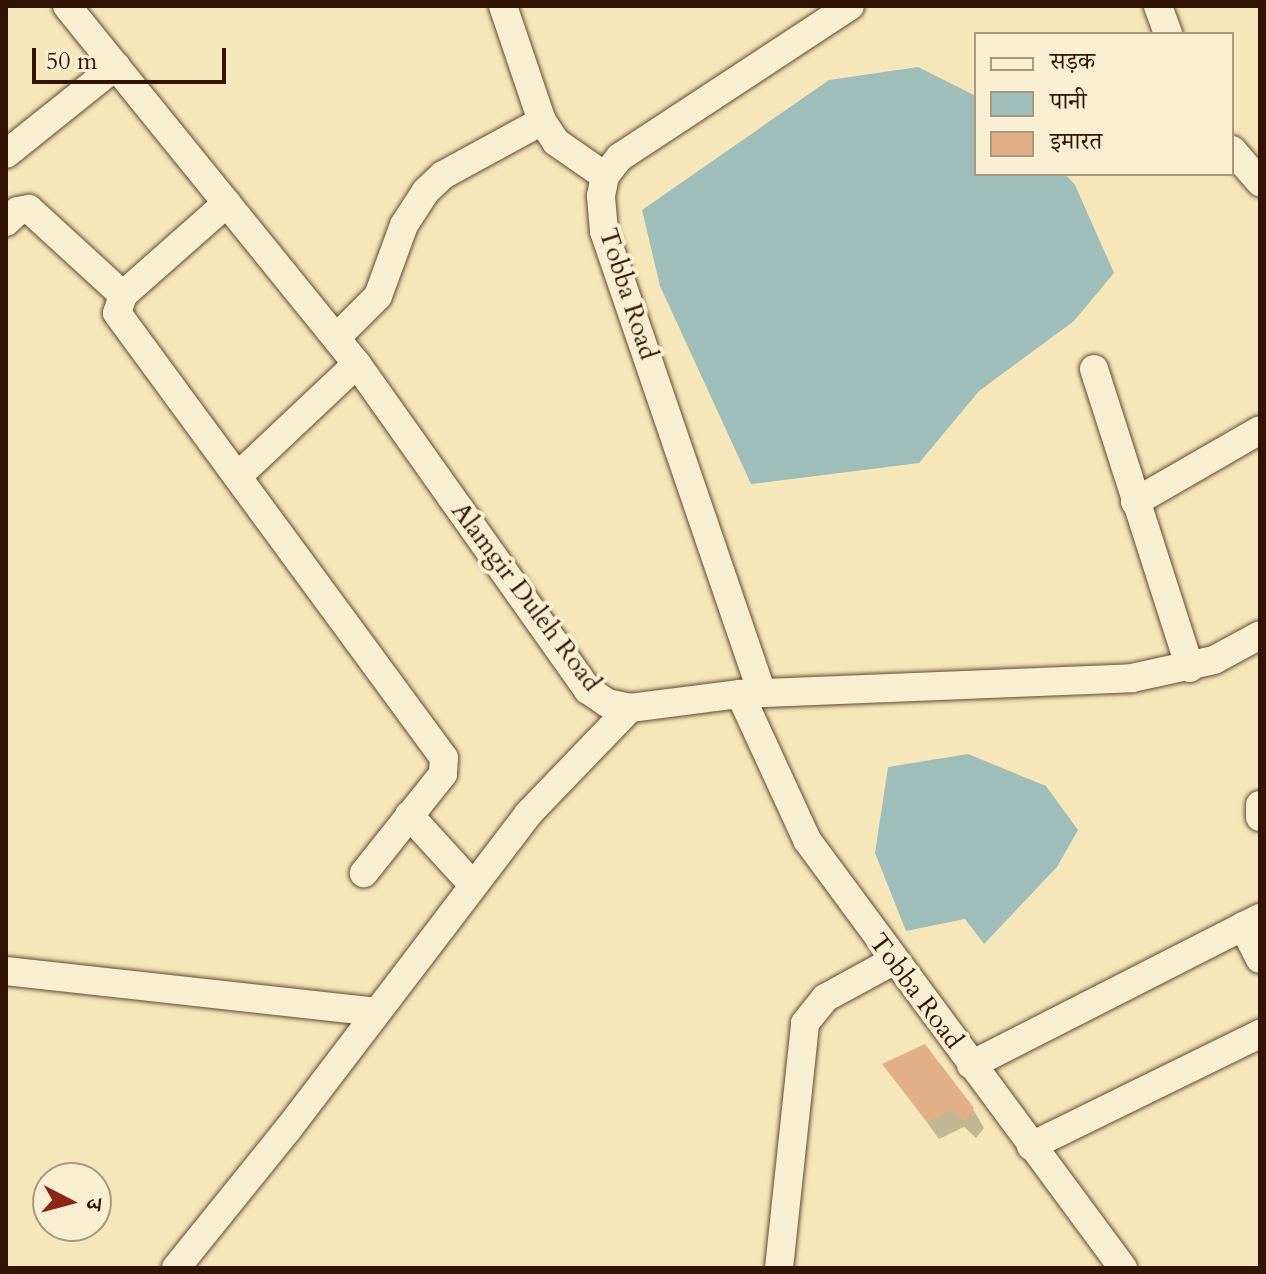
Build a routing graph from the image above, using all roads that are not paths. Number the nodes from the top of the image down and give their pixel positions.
1 (67, 6) edge
2 (503, 6) edge
3 (850, 6) edge
4 (1158, 6) edge
5 (1167, 32) edge
6 (116, 66) junction
7 (542, 121) junction
8 (1234, 152) edge
9 (6, 154) edge
10 (605, 176) junction
11 (1260, 182) edge
12 (227, 203) junction
13 (6, 222) edge
14 (123, 295) junction
15 (336, 338) junction
16 (357, 364) junction
17 (1094, 369) dead end
18 (1260, 430) edge
19 (238, 476) junction
20 (1135, 502) junction
21 (1260, 635) edge
22 (1190, 668) junction
23 (751, 694) junction
24 (630, 708) junction
25 (1260, 805) edge
26 (409, 815) junction
27 (1260, 817) edge
28 (364, 873) dead end
29 (473, 885) junction
30 (1252, 922) edge
31 (1260, 959) edge
32 (893, 961) junction
33 (6, 971) edge
34 (377, 1012) junction
35 (1260, 1034) edge
36 (971, 1065) junction
37 (1031, 1146) junction
38 (176, 1268) edge
39 (779, 1268) edge
40 (1123, 1268) edge

1 - 6 street, Alamgir Duleh Road
2 - 7 street
3 - 10 street
4 - 5 street
6 - 9 street
6 - 12 street, Alamgir Duleh Road
7 - 10 street
7 - 15 street
8 - 11 street
10 - 23 street, Tobba Road
12 - 14 street
12 - 15 street, Alamgir Duleh Road
13 - 14 street
14 - 19 street
15 - 16 street, Alamgir Duleh Road
16 - 19 street
16 - 24 street, Alamgir Duleh Road
17 - 20 street
18 - 20 street
19 - 26 street
20 - 22 street
21 - 22 street, Alamgir Duleh Road
22 - 23 street, Alamgir Duleh Road
23 - 24 street, Alamgir Duleh Road
23 - 32 street, Tobba Road
24 - 29 street
25 - 27 street
26 - 28 street
26 - 29 street
29 - 34 street
30 - 31 street
30 - 36 street
32 - 36 street, Tobba Road
32 - 39 street
33 - 34 street
34 - 38 street
35 - 37 street
36 - 37 street, Tobba Road
37 - 40 street, Tobba Road

